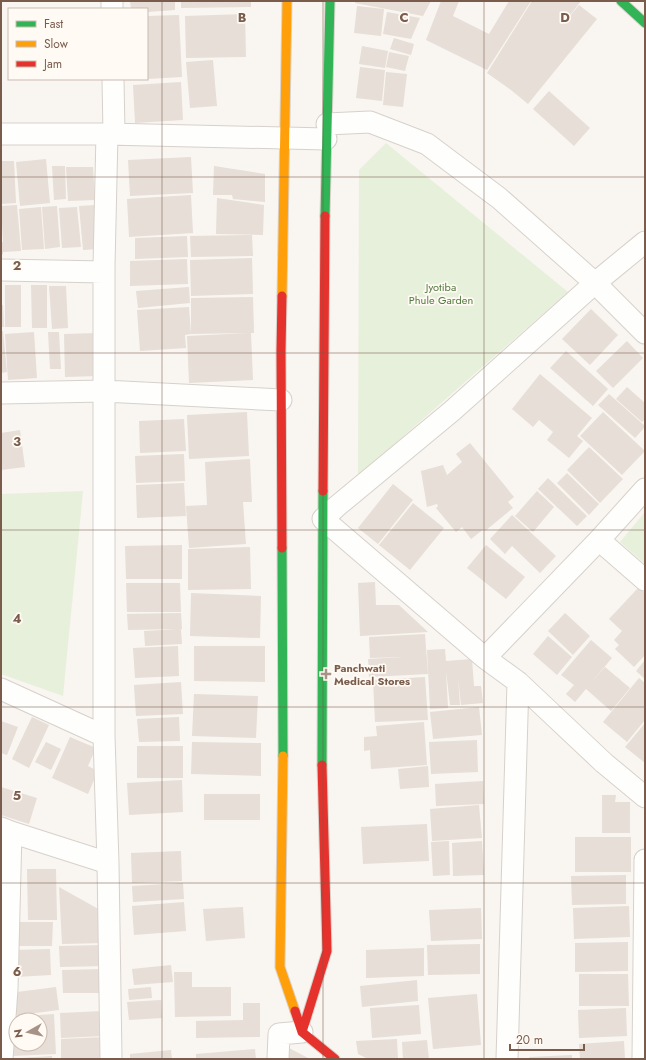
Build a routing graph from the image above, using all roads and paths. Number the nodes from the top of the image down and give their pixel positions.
1 (287, 1) edge
2 (330, 1) edge
3 (621, 1) edge
4 (645, 23) edge
5 (113, 80) edge
6 (327, 131) junction
7 (1, 134) edge
8 (110, 134) junction
9 (285, 138) junction
10 (645, 242) edge
11 (1, 270) edge
12 (104, 272) junction
13 (595, 283) junction
14 (645, 333) edge
15 (104, 391) junction
16 (1, 393) edge
17 (281, 400) junction
18 (645, 489) edge
19 (323, 520) junction
20 (599, 540) junction
21 (645, 580) edge
22 (485, 658) junction
23 (518, 682) junction
24 (1, 689) edge
25 (104, 736) junction
26 (645, 797) edge
27 (6, 830) edge
28 (645, 860) edge
29 (108, 862) junction
30 (4, 988) edge
31 (3, 1014) edge
32 (302, 1032) junction
33 (2, 1059) edge
34 (110, 1059) edge
35 (278, 1059) edge
36 (335, 1059) edge
37 (507, 1059) edge
38 (643, 1059) edge

1 - 9 street
2 - 6 street
3 - 4 street
5 - 8 street
6 - 9 street
6 - 13 street
6 - 19 street
7 - 8 street
8 - 9 street
8 - 12 street
9 - 17 street
10 - 13 street
11 - 12 street
12 - 15 street
13 - 14 street
13 - 19 street
15 - 16 street
15 - 17 street
15 - 25 street
17 - 32 street
18 - 20 street
19 - 22 street
19 - 32 street
20 - 21 street
20 - 22 street
22 - 23 street
23 - 26 street
23 - 37 street
24 - 25 street
25 - 29 street
27 - 29 street
27 - 30 street
28 - 38 street
29 - 34 street
30 - 31 street
31 - 33 street
32 - 35 street
32 - 36 street

